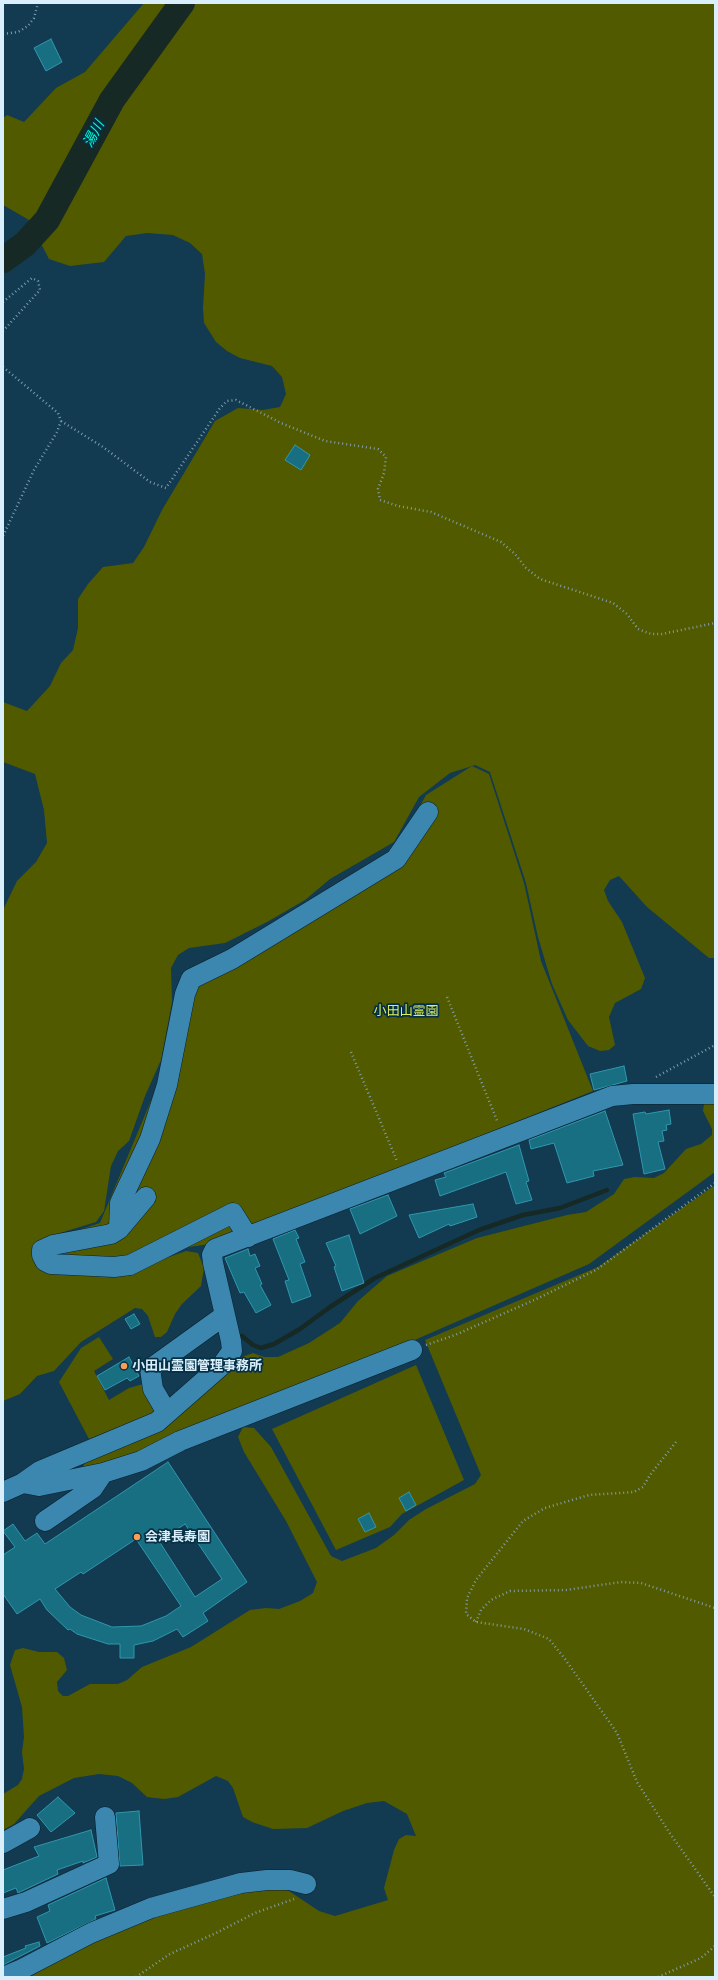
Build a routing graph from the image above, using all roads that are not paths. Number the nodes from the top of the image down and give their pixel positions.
1 (428, 812) dead end
2 (715, 1094) edge
3 (146, 1197) dead end
4 (119, 1229) junction
5 (248, 1237) junction
6 (226, 1315) junction
7 (412, 1350) road end
8 (167, 1413) junction
9 (103, 1473) junction
10 (23, 1484) junction
11 (3, 1492) edge
12 (45, 1521) dead end
13 (105, 1817) dead end
14 (30, 1828) dead end
15 (3, 1843) edge
16 (303, 1890) road end
17 (3, 1909) edge
18 (3, 1977) edge

1 - 4 street
2 - 5 street
3 - 4 street
4 - 5 street
5 - 6 street
6 - 8 street
6 - 8 street
7 - 9 street
8 - 10 street
9 - 10 street
9 - 12 street
10 - 11 street
13 - 17 street
14 - 15 street
16 - 18 street

